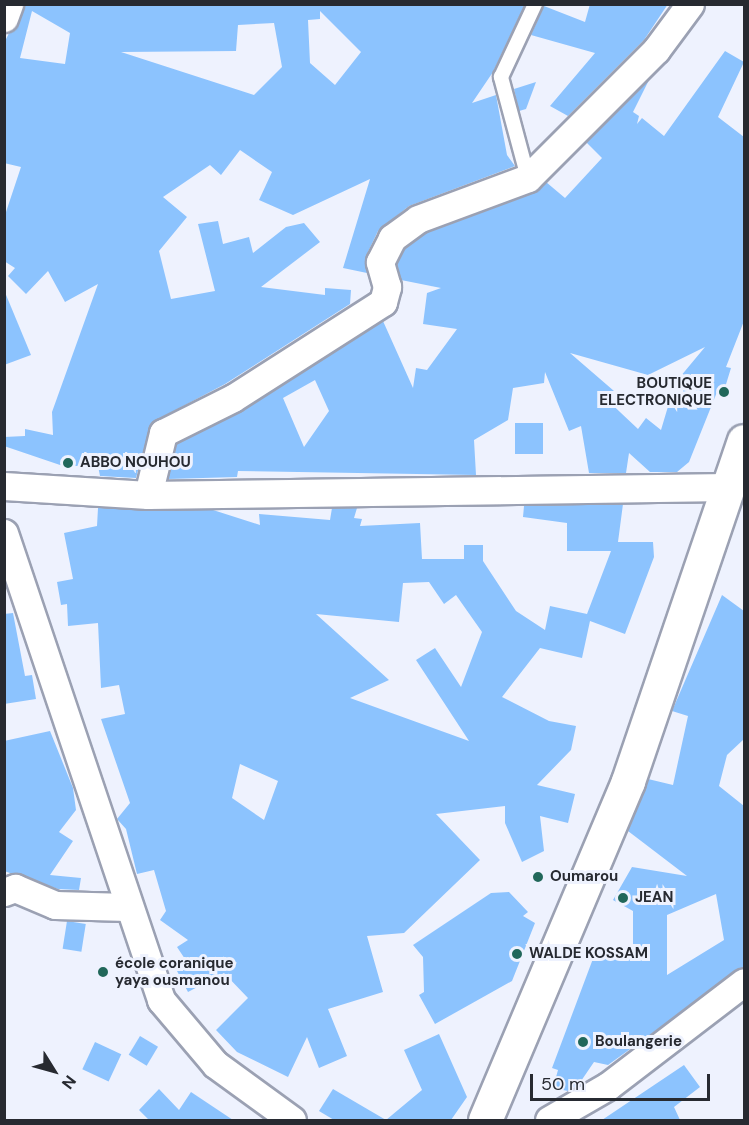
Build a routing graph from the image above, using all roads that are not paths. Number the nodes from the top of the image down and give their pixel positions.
1 (9, 4) edge
2 (535, 4) edge
3 (690, 4) edge
4 (4, 18) edge
5 (528, 178) junction
6 (744, 441) edge
7 (4, 486) edge
8 (728, 487) junction
9 (148, 495) junction
10 (4, 533) edge
11 (4, 892) edge
12 (127, 907) junction
13 (744, 982) edge
14 (493, 1118) edge
15 (291, 1120) edge
16 (549, 1120) edge

1 - 4 street
2 - 5 lane
3 - 5 street
5 - 9 street
6 - 8 main road
7 - 9 street
8 - 9 street
8 - 14 main road
10 - 12 street
11 - 12 street
12 - 15 street
13 - 16 street

